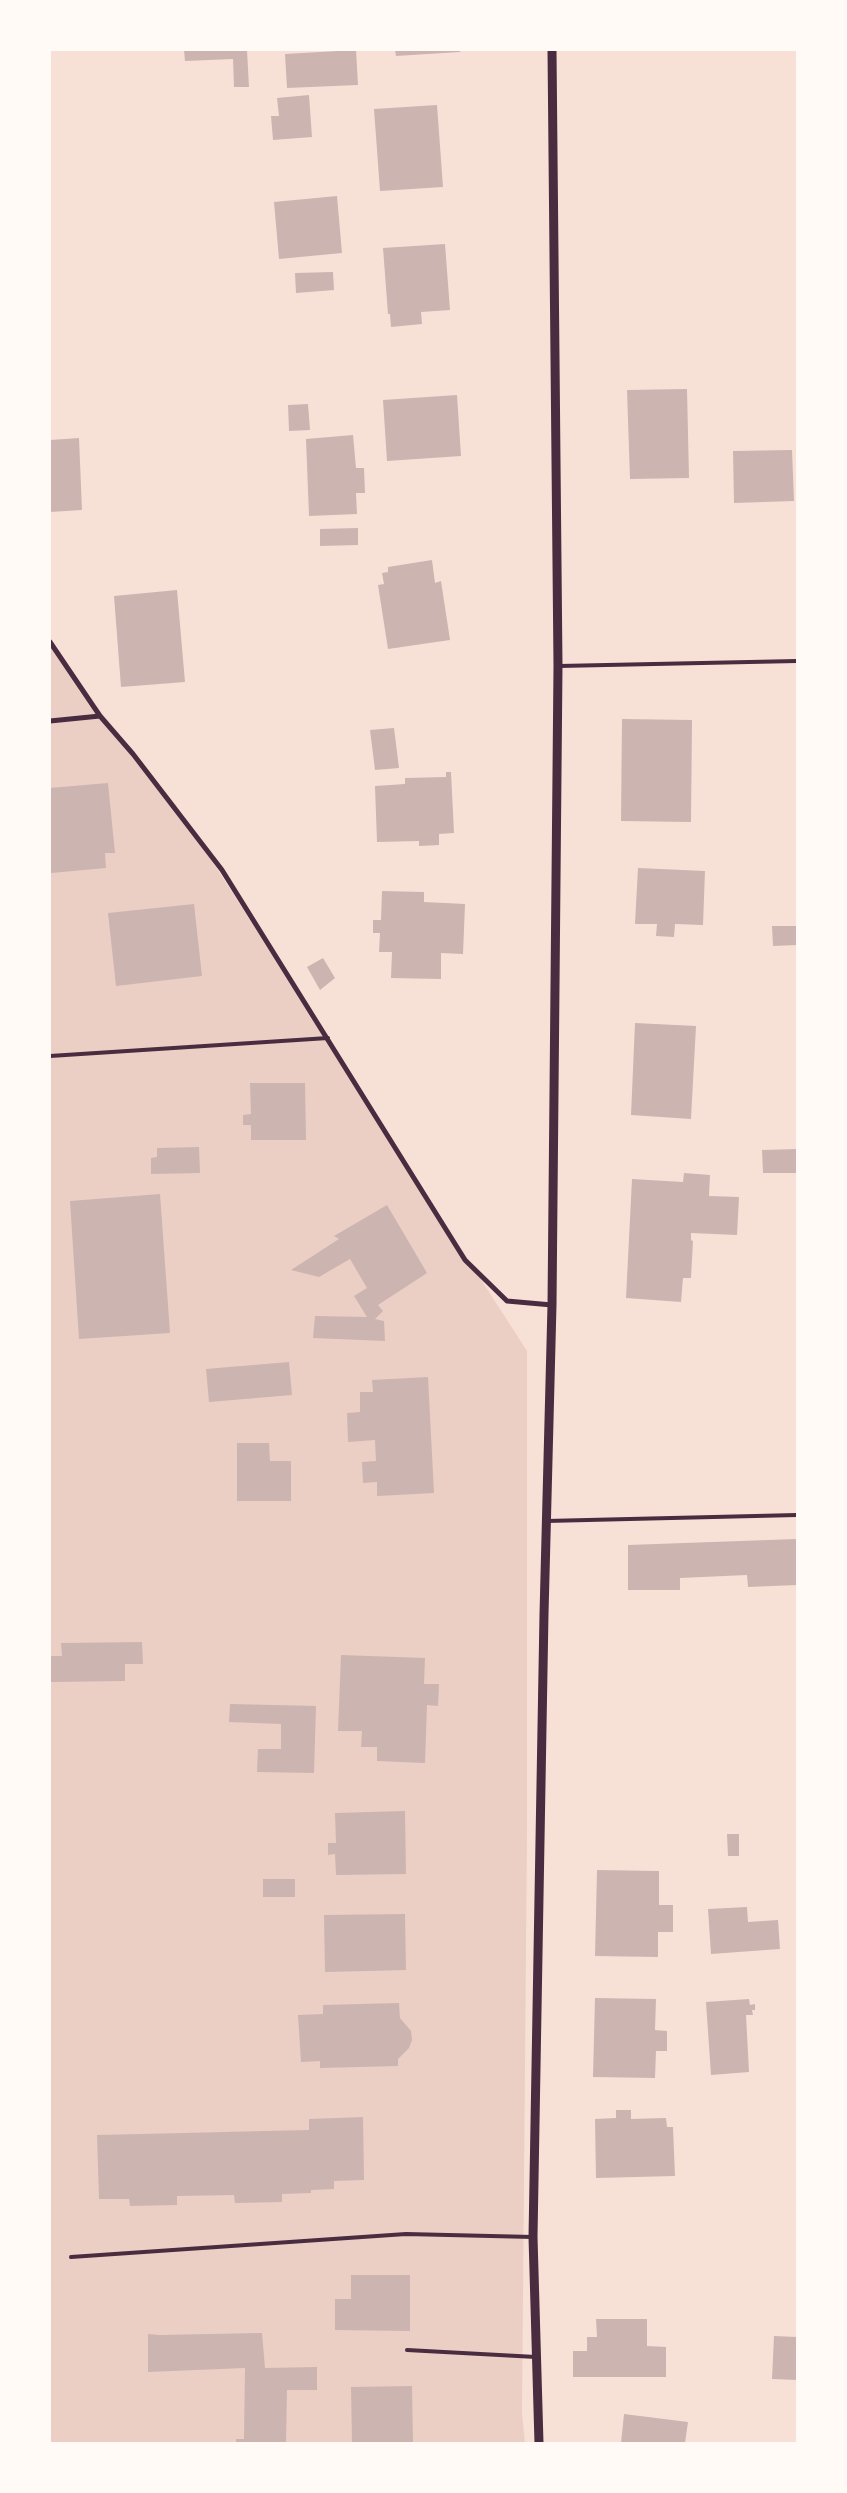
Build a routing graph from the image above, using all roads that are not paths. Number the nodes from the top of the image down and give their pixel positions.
1 (552, 50) edge
2 (50, 642) edge
3 (797, 661) edge
4 (558, 666) junction
5 (100, 716) junction
6 (50, 721) edge
7 (328, 1038) junction
8 (50, 1056) edge
9 (552, 1305) junction
10 (797, 1515) edge
11 (546, 1521) junction
12 (533, 2237) junction
13 (70, 2257) dead end
14 (408, 2350) dead end
15 (536, 2357) junction
16 (539, 2443) edge

1 - 4 street
2 - 5 street
3 - 4 lane
4 - 9 street
5 - 6 street
5 - 7 street
7 - 8 lane
7 - 9 street
9 - 11 street
10 - 11 lane
11 - 12 street
12 - 13 lane
12 - 15 street
14 - 15 lane
15 - 16 street

